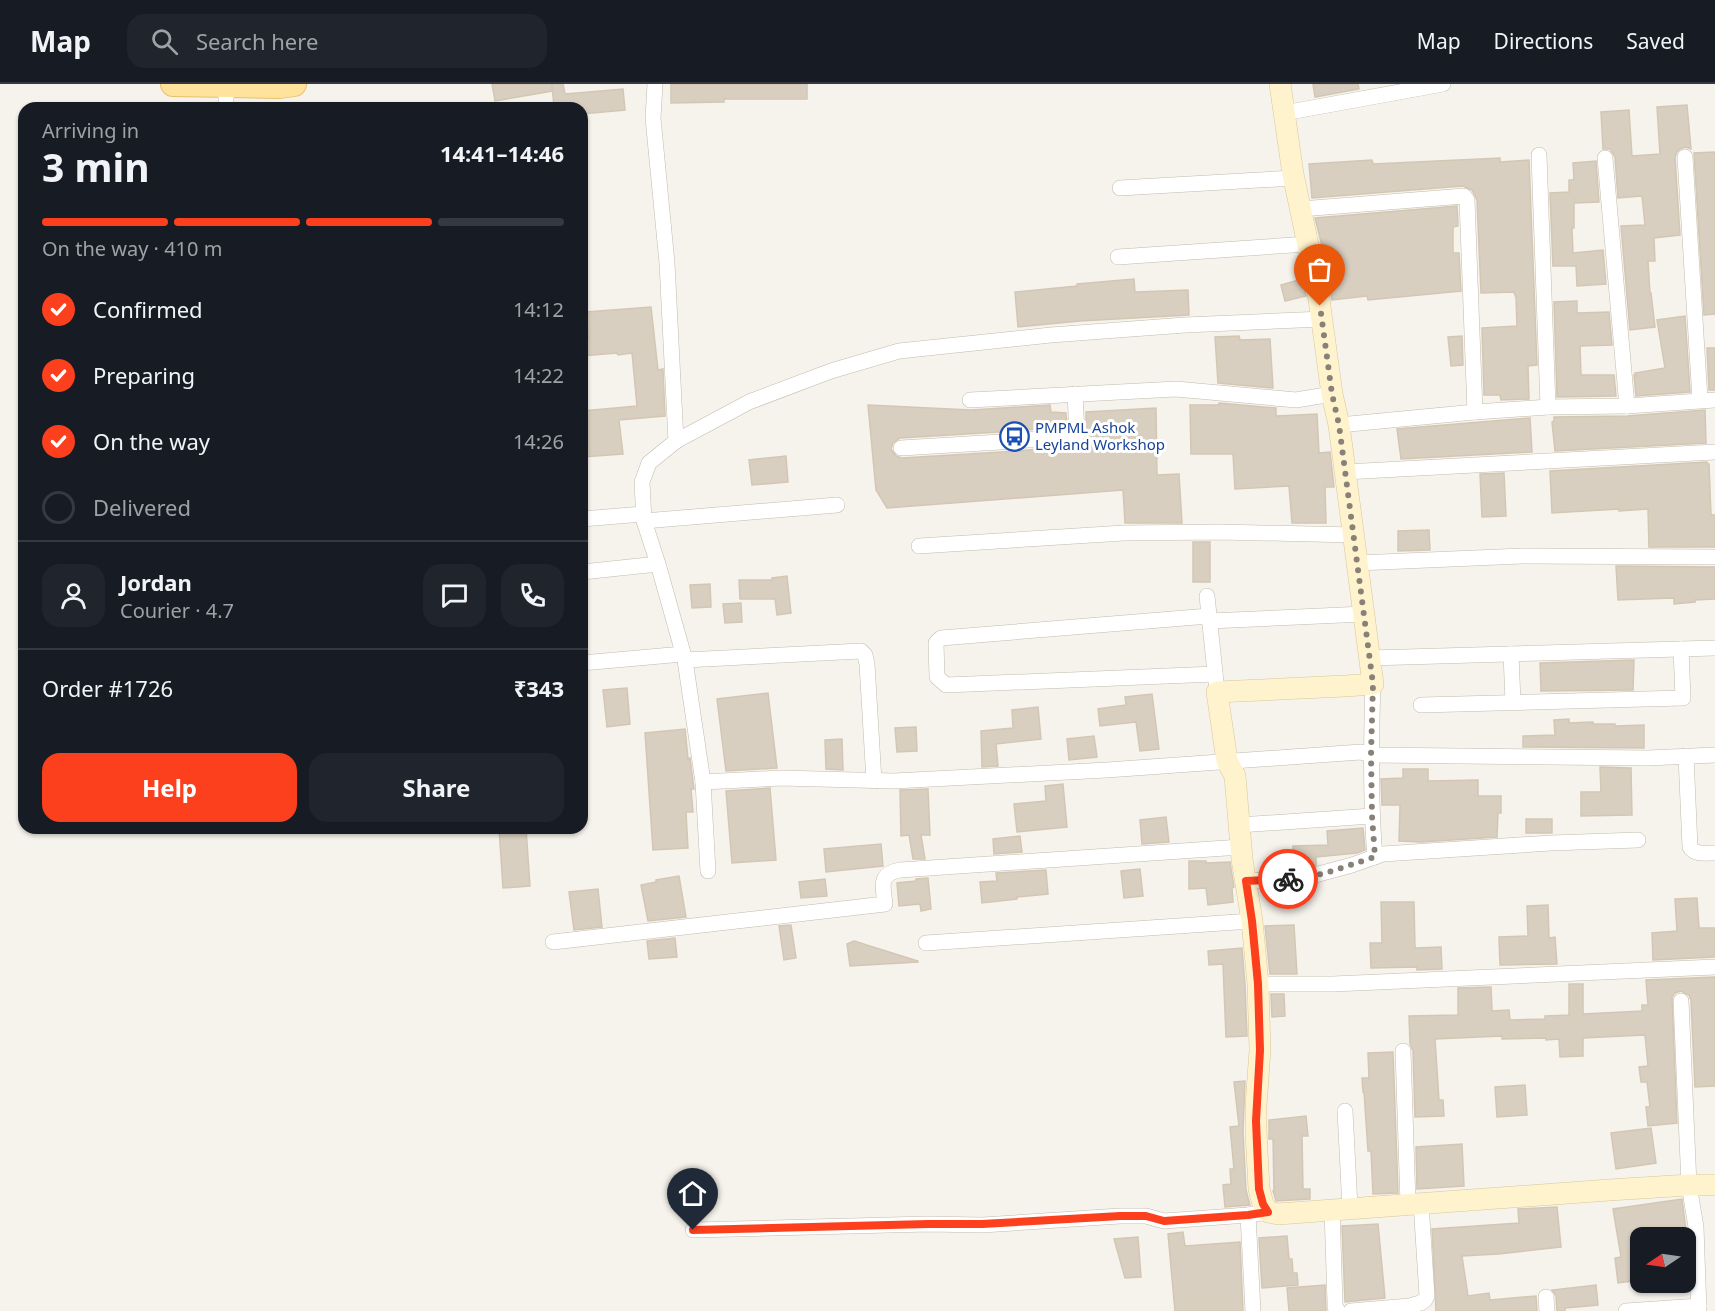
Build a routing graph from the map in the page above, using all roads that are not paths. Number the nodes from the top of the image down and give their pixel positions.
1 (173, 84) edge
2 (226, 84) edge
3 (294, 84) edge
4 (655, 84) edge
5 (1280, 84) edge
6 (1443, 84) edge
7 (226, 102) edge
8 (1284, 113) junction
9 (1539, 155) dead end
10 (1685, 157) dead end
11 (1605, 158) dead end
12 (1294, 178) junction
13 (1120, 188) dead end
14 (1300, 209) junction
15 (1308, 244) junction
16 (1118, 257) dead end
17 (1323, 319) junction
18 (1075, 394) junction
19 (1332, 394) junction
20 (970, 400) dead end
21 (1710, 400) edge
22 (1627, 406) junction
23 (1548, 407) junction
24 (1475, 412) junction
25 (1715, 412) edge
26 (1339, 425) junction
27 (676, 441) junction
28 (901, 448) dead end
29 (1715, 452) edge
30 (1346, 472) junction
31 (837, 505) dead end
32 (644, 517) junction
33 (588, 519) edge
34 (1354, 535) junction
35 (919, 546) dead end
36 (1715, 557) edge
37 (1357, 563) junction
38 (658, 564) junction
39 (588, 571) edge
40 (1207, 596) dead end
41 (1364, 614) junction
42 (1209, 619) junction
43 (1715, 648) edge
44 (1681, 649) junction
45 (1511, 654) junction
46 (684, 657) junction
47 (1370, 658) junction
48 (588, 663) edge
49 (1216, 683) junction
50 (1373, 684) junction
51 (1513, 702) junction
52 (1421, 705) dead end
53 (1371, 755) junction
54 (1715, 755) edge
55 (1686, 756) junction
56 (1227, 761) junction
57 (874, 781) junction
58 (703, 782) junction
59 (1372, 816) junction
60 (1239, 825) junction
61 (1638, 840) dead end
62 (1241, 847) junction
63 (1715, 853) edge
64 (1375, 857) junction
65 (708, 872) dead end
66 (1246, 881) junction
67 (1252, 921) junction
68 (553, 942) dead end
69 (926, 943) dead end
70 (1715, 967) edge
71 (1258, 984) junction
72 (1681, 1001) dead end
73 (1403, 1051) dead end
74 (1345, 1111) dead end
75 (1689, 1185) junction
76 (1715, 1185) edge
77 (1414, 1204) junction
78 (1341, 1209) junction
79 (1258, 1214) junction
80 (693, 1230) dead end
81 (1699, 1309) edge
82 (1253, 1311) edge
83 (1338, 1311) edge
84 (1351, 1311) edge
85 (1626, 1311) edge

1 - 2 main road
2 - 3 main road
2 - 7 street
4 - 27 street
5 - 8 street
6 - 8 street
8 - 12 street
9 - 23 street
10 - 21 street
11 - 22 street
12 - 13 street
12 - 14 street
14 - 15 street
14 - 24 street
15 - 16 street
15 - 17 street
17 - 19 street
17 - 27 street
18 - 19 street
18 - 20 street
18 - 28 street
19 - 26 street
21 - 22 street
21 - 25 street
22 - 23 street
23 - 24 street
24 - 26 street
26 - 30 street
27 - 32 street
29 - 30 street
30 - 34 street
31 - 32 street
32 - 33 street
32 - 38 street
34 - 35 street
34 - 37 street
36 - 37 street
37 - 41 street
38 - 39 street
38 - 46 street
40 - 42 street
41 - 42 street
41 - 47 street
42 - 49 street
42 - 49 street
43 - 44 street
44 - 45 street
44 - 51 street
45 - 47 street
45 - 51 street
46 - 48 street
46 - 57 street
46 - 58 street
47 - 50 street
49 - 50 street
49 - 56 street
50 - 53 street
51 - 52 street
53 - 55 street
53 - 56 street
53 - 59 street
54 - 55 street
55 - 63 street
56 - 57 street
56 - 60 street
57 - 58 street
58 - 65 street
59 - 60 street
59 - 64 street
60 - 62 street
61 - 64 street
62 - 66 street
62 - 68 street
64 - 66 street
66 - 67 street
67 - 69 street
67 - 71 street
70 - 71 street
71 - 79 street
72 - 75 street
73 - 77 street
74 - 78 street
75 - 76 street
75 - 77 street
75 - 81 street
77 - 78 street
77 - 84 street
78 - 79 street
78 - 83 street
79 - 80 street
79 - 82 street
81 - 85 street

